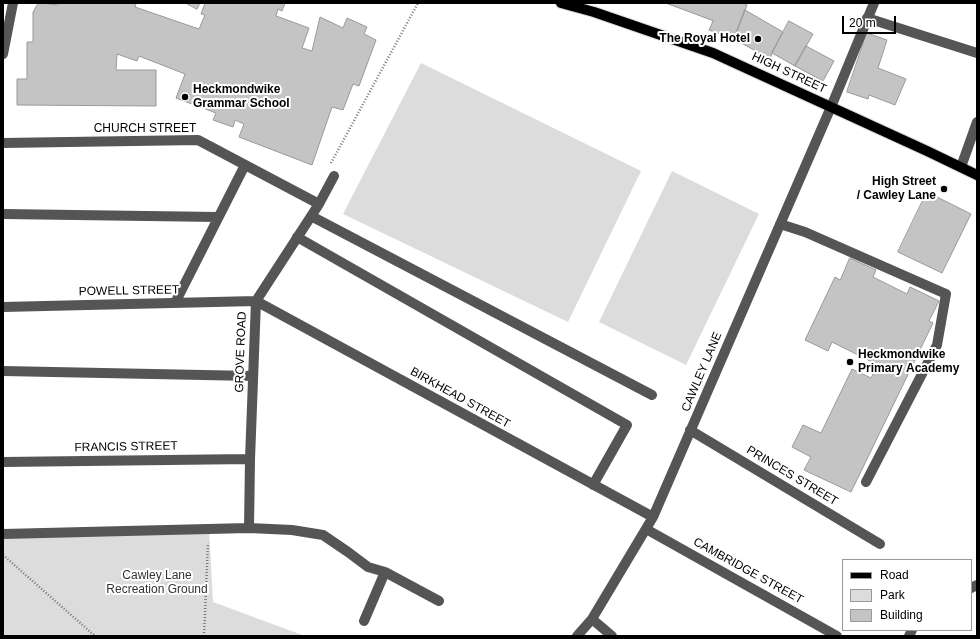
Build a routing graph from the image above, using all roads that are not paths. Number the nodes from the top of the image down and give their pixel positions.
1 (14, 3) edge
2 (561, 3) edge
3 (874, 3) edge
4 (867, 18) junction
5 (977, 53) edge
6 (3, 54) edge
7 (831, 107) junction
8 (977, 122) edge
9 (3, 143) edge
10 (245, 165) junction
11 (961, 167) junction
12 (334, 176) road end
13 (977, 176) edge
14 (319, 204) junction
15 (3, 214) edge
16 (311, 216) junction
17 (218, 217) junction
18 (780, 224) junction
19 (297, 237) junction
20 (256, 301) junction
21 (175, 303) junction
22 (3, 307) edge
23 (3, 371) edge
24 (253, 376) junction
25 (652, 395) dead end
26 (690, 430) junction
27 (250, 459) junction
28 (3, 462) edge
29 (866, 482) dead end
30 (593, 485) junction
31 (652, 517) junction
32 (249, 528) junction
33 (646, 529) junction
34 (3, 534) edge
35 (880, 544) dead end
36 (385, 572) junction
37 (439, 601) dead end
38 (592, 618) junction
39 (364, 620) dead end
40 (577, 636) edge
41 (612, 636) edge
42 (836, 636) edge

1 - 6 street
2 - 7 main road, HIGH STREET
3 - 4 street, CAWLEY LANE
4 - 5 street
4 - 7 street, CAWLEY LANE
7 - 11 main road, HIGH STREET
7 - 18 street, CAWLEY LANE
8 - 11 street
9 - 10 street, CHURCH STREET
10 - 14 street, CHURCH STREET
10 - 17 street
11 - 13 main road, HIGH STREET
12 - 14 street, GROVE ROAD
14 - 16 street, GROVE ROAD
15 - 17 street
16 - 19 street, GROVE ROAD
16 - 25 street
17 - 21 street
18 - 26 street, CAWLEY LANE
18 - 29 street
19 - 20 street, GROVE ROAD
19 - 30 street
20 - 21 street, POWELL STREET
20 - 24 street, GROVE ROAD
20 - 30 street, BIRKHEAD STREET
21 - 22 street, POWELL STREET
23 - 24 street
24 - 27 street, GROVE ROAD
26 - 31 street, CAWLEY LANE
26 - 35 street, PRINCES STREET
27 - 28 street, FRANCIS STREET
27 - 32 street, GROVE ROAD
30 - 31 street, BIRKHEAD STREET
31 - 33 street, CAWLEY LANE
32 - 34 street
32 - 36 street
33 - 38 street, CAWLEY LANE
33 - 42 street, CAMBRIDGE STREET
36 - 37 street
36 - 39 street
38 - 40 street, CAWLEY LANE
38 - 41 street

